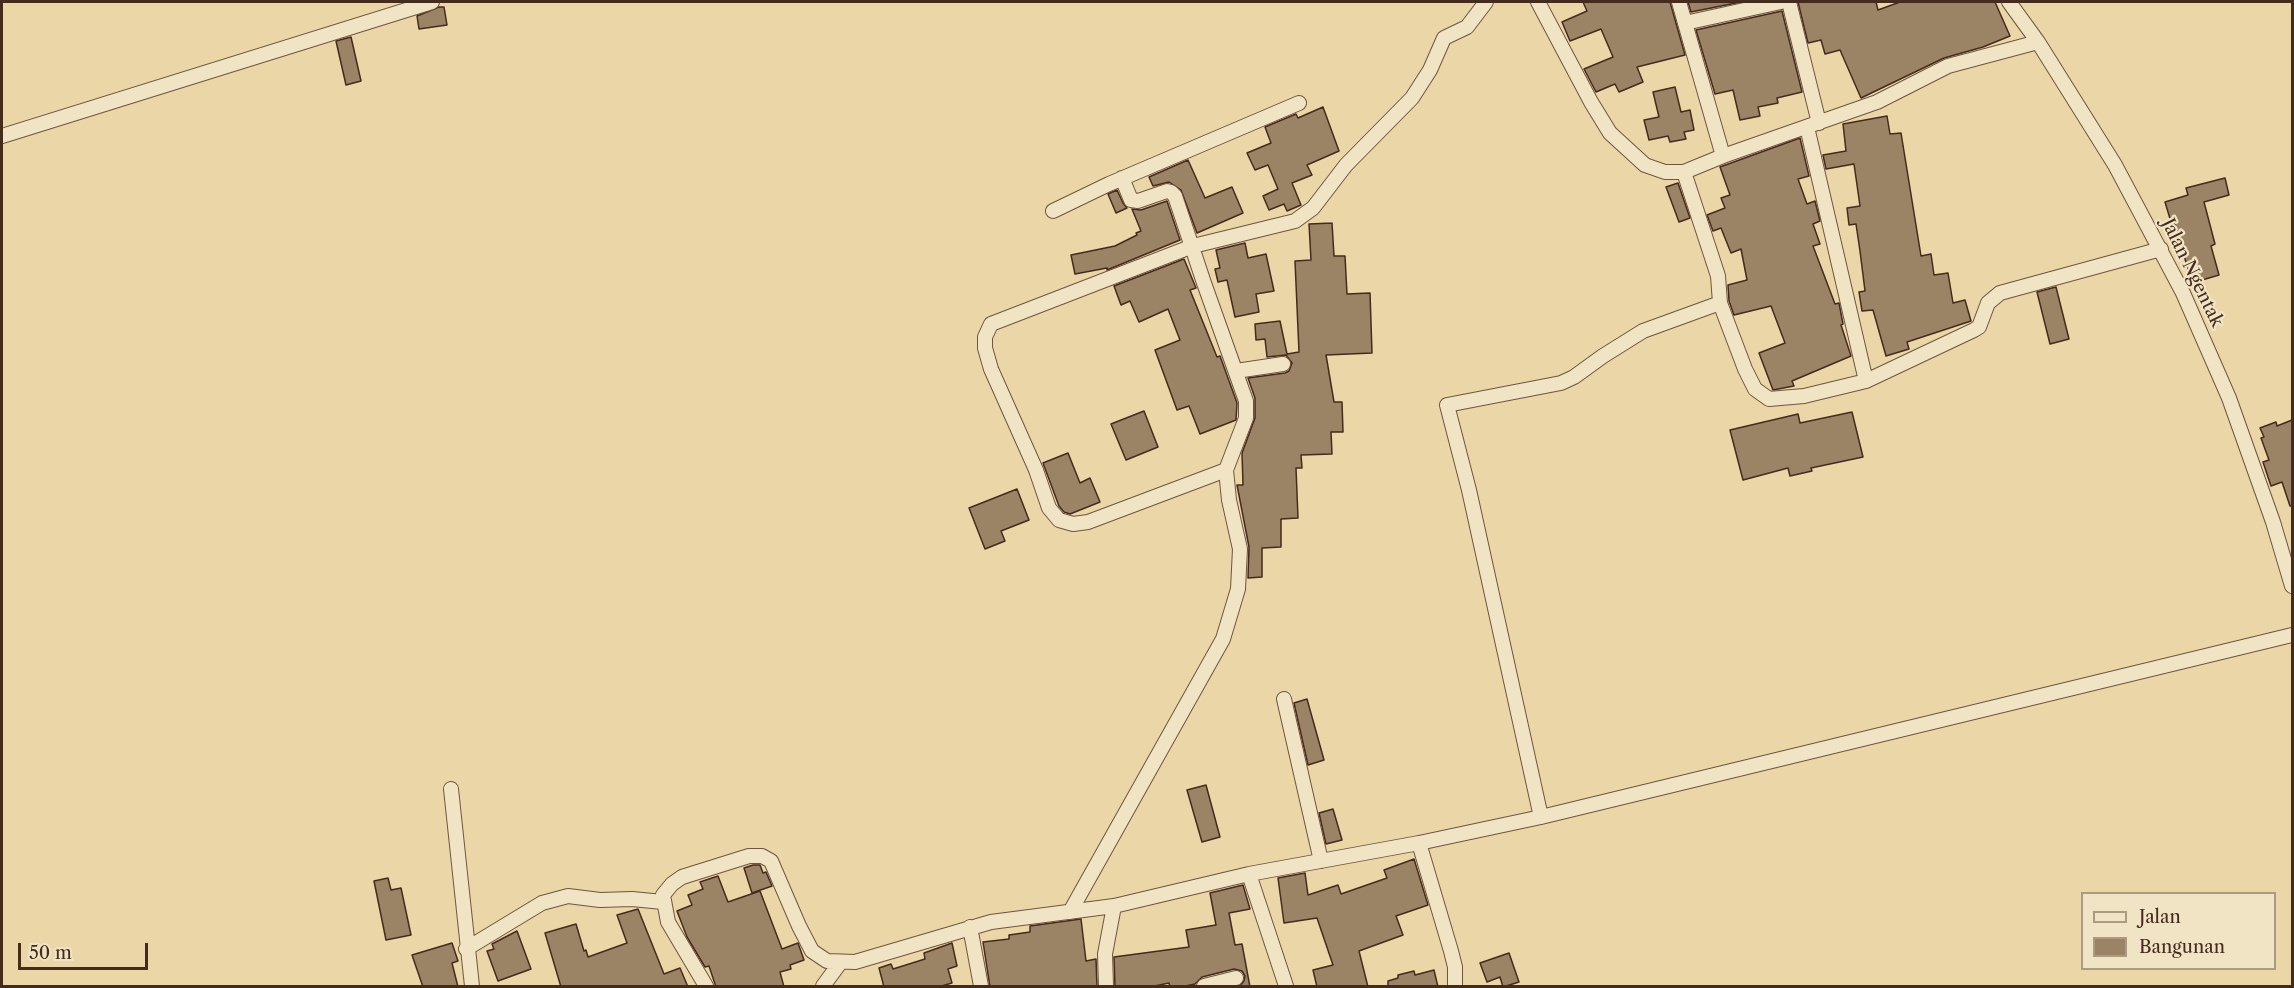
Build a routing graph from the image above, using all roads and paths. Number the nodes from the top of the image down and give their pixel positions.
1 (432, 2) edge
2 (1486, 2) edge
3 (1538, 2) edge
4 (1679, 2) edge
5 (1781, 2) edge
6 (1790, 2) edge
7 (2008, 2) edge
8 (1685, 23) junction
9 (2038, 42) junction
10 (1299, 103) dead end
11 (1813, 125) junction
12 (2, 136) edge
13 (1723, 156) junction
14 (1684, 172) junction
15 (1122, 178) junction
16 (1053, 211) dead end
17 (1193, 246) junction
18 (2161, 249) junction
19 (1720, 303) junction
20 (1283, 363) dead end
21 (1236, 371) junction
22 (1866, 381) junction
23 (1226, 470) junction
24 (2292, 586) edge
25 (2292, 635) edge
26 (1284, 699) dead end
27 (451, 789) dead end
28 (1541, 817) junction
29 (1419, 843) junction
30 (1321, 861) junction
31 (1249, 874) junction
32 (663, 902) junction
33 (1112, 906) junction
34 (1076, 911) junction
35 (970, 927) junction
36 (466, 949) junction
37 (840, 963) junction
38 (1236, 978) dead end
39 (472, 987) edge
40 (706, 987) edge
41 (823, 987) edge
42 (981, 987) edge
43 (1106, 987) edge
44 (1204, 987) edge
45 (1286, 987) edge
46 (1455, 987) edge

1 - 12 street
2 - 17 street
3 - 14 street
4 - 8 street
5 - 8 street
6 - 11 street
7 - 9 street, Jalan Ngentak
8 - 13 street
9 - 11 street
9 - 18 street, Jalan Ngentak
10 - 15 street
11 - 13 street
11 - 22 street
13 - 14 street
14 - 19 street
15 - 16 street
15 - 17 street
17 - 21 street
17 - 23 street
18 - 22 street
18 - 24 street, Jalan Ngentak
19 - 22 street
19 - 28 street
20 - 21 street
21 - 23 street
23 - 34 street
25 - 28 street
26 - 30 street
27 - 36 street
28 - 29 street
29 - 30 street
29 - 46 street
30 - 31 street
31 - 33 street
31 - 45 street
32 - 36 street
32 - 37 street
32 - 40 street
33 - 34 street
33 - 43 street
34 - 35 street
35 - 37 street
35 - 42 street
36 - 39 street
37 - 41 street
38 - 44 street

